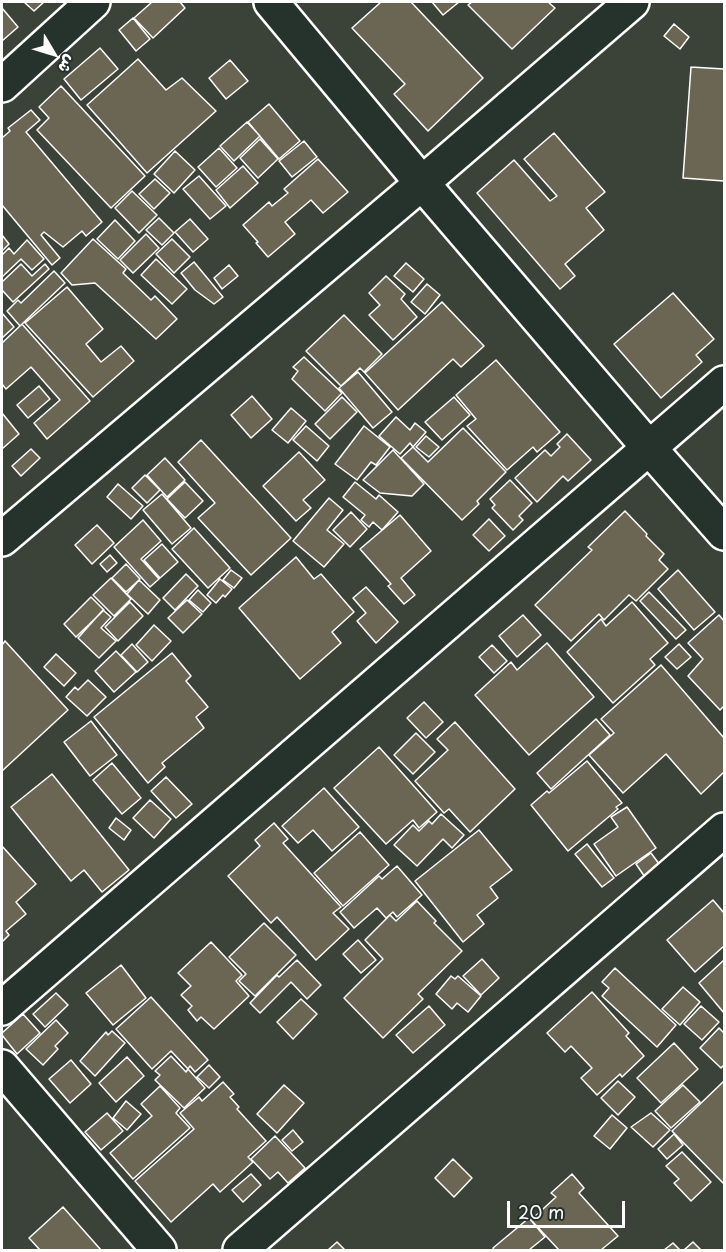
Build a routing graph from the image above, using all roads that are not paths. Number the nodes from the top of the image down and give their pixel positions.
1 (93, 2) edge
2 (271, 2) edge
3 (632, 2) edge
4 (2, 85) edge
5 (422, 183) junction
6 (724, 383) edge
7 (650, 449) junction
8 (724, 534) edge
9 (2, 539) edge
10 (724, 830) edge
11 (2, 1008) edge
12 (2, 1067) edge
13 (159, 1251) edge
14 (240, 1251) edge

1 - 4 street
2 - 5 street
3 - 5 street
5 - 7 street
5 - 9 street
6 - 7 street
7 - 8 street
7 - 11 street
10 - 14 street
12 - 13 street

